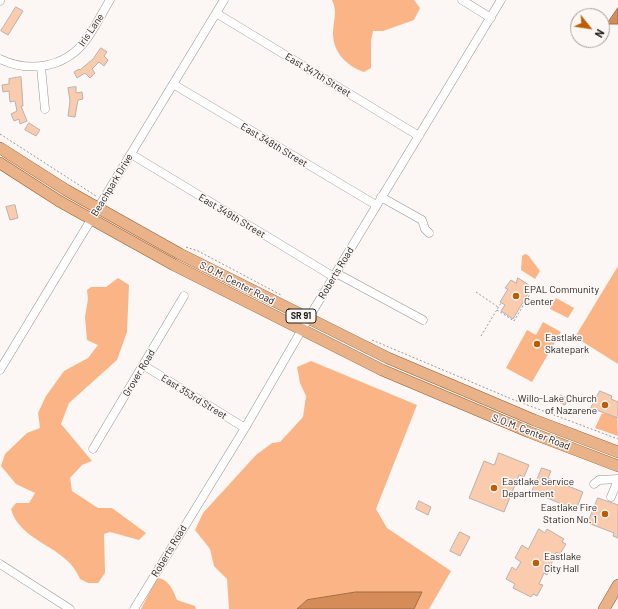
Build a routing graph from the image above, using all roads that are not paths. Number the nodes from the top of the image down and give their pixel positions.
1 (110, 0) edge
2 (224, 0) edge
3 (462, 0) edge
4 (501, 0) edge
5 (216, 13) junction
6 (491, 18) junction
7 (0, 59) edge
8 (41, 67) junction
9 (173, 84) junction
10 (45, 109) dead end
11 (419, 136) junction
12 (0, 148) edge
13 (131, 154) junction
14 (0, 163) edge
15 (381, 197) junction
16 (98, 202) junction
17 (376, 206) junction
18 (91, 218) junction
19 (429, 232) dead end
20 (335, 275) junction
21 (184, 296) dead end
22 (308, 319) junction
23 (423, 320) dead end
24 (302, 330) junction
25 (143, 365) junction
26 (0, 370) edge
27 (245, 428) junction
28 (93, 449) dead end
29 (618, 452) edge
30 (618, 466) edge
31 (618, 480) edge
32 (594, 484) dead end
33 (610, 497) dead end
34 (0, 564) edge
35 (618, 585) edge
36 (70, 609) edge
37 (134, 609) edge
38 (604, 609) edge

1 - 8 street, Iris Lane
2 - 5 street, Beachpark Drive
3 - 6 street
4 - 6 street, Roberts Road
5 - 9 street, Beachpark Drive
5 - 11 street, East 347th Street
6 - 11 street, Roberts Road
7 - 8 street, Iris Lane
8 - 10 street
9 - 13 street, Beachpark Drive
9 - 17 street, East 348th Street
11 - 15 street, Roberts Road
12 - 16 main road, S.O.M. Center Road / SR 91
13 - 16 street, Beachpark Drive
13 - 20 street, East 349th Street
14 - 18 main road, S.O.M. Center Road / SR 91
15 - 17 street, Roberts Road
15 - 19 street
16 - 18 street, Beachpark Drive
16 - 22 main road, S.O.M. Center Road / SR 91
17 - 20 street, Roberts Road
18 - 24 main road, S.O.M. Center Road / SR 91
18 - 26 street, Beachpark Drive
20 - 22 street, Roberts Road
20 - 23 street, East 349th Street
21 - 25 street, Grover Road
22 - 24 street, Roberts Road
22 - 29 main road, S.O.M. Center Road / SR 91
24 - 27 street, Roberts Road
24 - 30 main road, S.O.M. Center Road / SR 91
25 - 27 street, East 353rd Street
25 - 28 street, Grover Road
27 - 37 street, Roberts Road
31 - 32 street
31 - 33 street
34 - 36 street
35 - 38 main road

